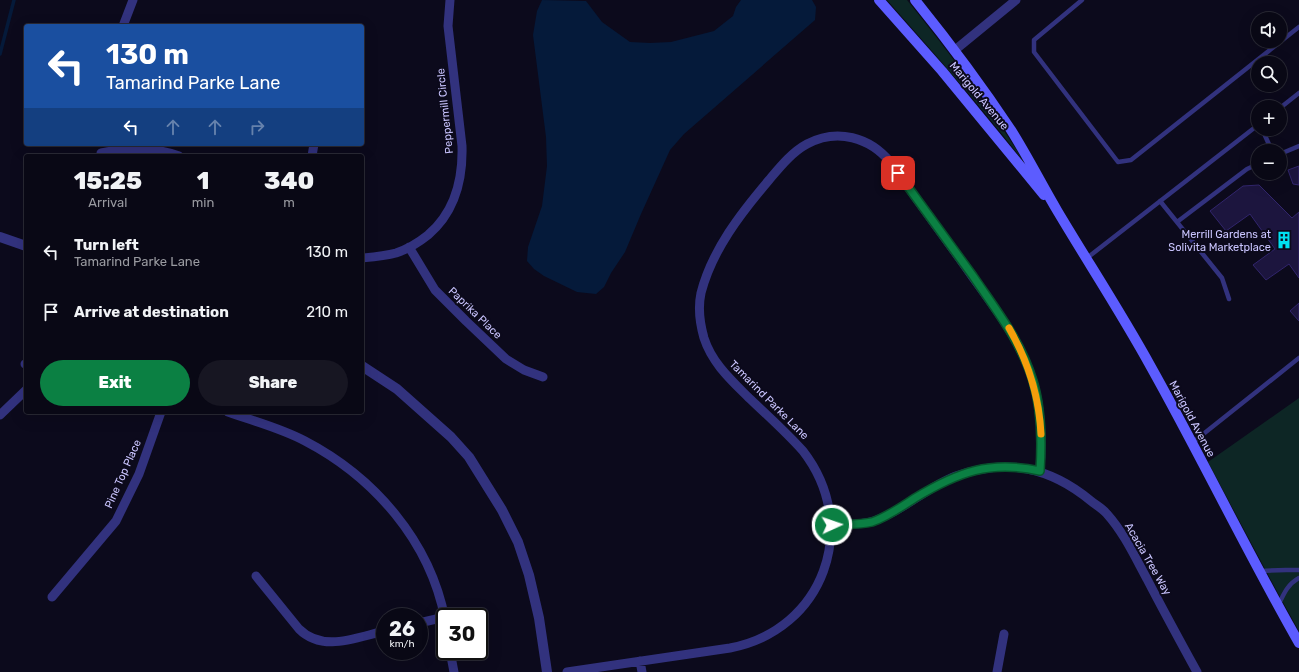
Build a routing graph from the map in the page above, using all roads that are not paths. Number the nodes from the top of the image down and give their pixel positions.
1 (133, 0) edge
2 (450, 0) edge
3 (879, 0) edge
4 (915, 0) edge
5 (1016, 0) edge
6 (1082, 0) edge
7 (124, 24) edge
8 (1299, 27) edge
9 (955, 50) junction
10 (1299, 93) edge
11 (1287, 102) edge
12 (1251, 130) edge
13 (1299, 146) edge
14 (116, 150) edge
15 (1287, 151) edge
16 (101, 152) dead end
17 (172, 154) edge
18 (1251, 168) edge
19 (1160, 201) junction
20 (1057, 210) junction
21 (1177, 222) junction
22 (0, 237) edge
23 (24, 245) edge
24 (409, 247) junction
25 (364, 258) edge
26 (1086, 258) junction
27 (1230, 299) dead end
28 (1299, 358) edge
29 (364, 367) edge
30 (543, 377) dead end
31 (24, 392) edge
32 (160, 414) edge
33 (234, 414) edge
34 (0, 415) edge
35 (1192, 443) junction
36 (1040, 471) junction
37 (832, 525) junction
38 (1299, 570) edge
39 (1260, 572) junction
40 (256, 576) dead end
41 (1299, 578) edge
42 (52, 597) dead end
43 (1278, 606) junction
44 (442, 608) edge
45 (376, 633) edge
46 (1004, 634) dead end
47 (1299, 643) edge
48 (452, 660) edge
49 (640, 661) junction
50 (454, 672) edge
51 (547, 672) edge
52 (567, 672) edge
53 (642, 672) edge
54 (997, 672) edge
55 (1197, 672) edge

1 - 7 street
2 - 24 street, Peppermill Circle
3 - 20 main road, Marigold Avenue
4 - 9 main road, Marigold Avenue
5 - 9 street
6 - 8 lane
9 - 20 main road, Marigold Avenue
10 - 11 lane
12 - 19 lane
13 - 15 lane
14 - 16 street
14 - 17 street
18 - 21 lane
19 - 21 lane
19 - 26 lane
20 - 26 main road, Marigold Avenue
21 - 27 lane
22 - 23 street
24 - 25 street, Peppermill Circle
24 - 30 street, Paprika Place
26 - 35 main road, Marigold Avenue
28 - 35 lane
29 - 51 street
31 - 34 street
32 - 42 street, Pine Top Place
33 - 44 street
35 - 39 main road, Marigold Avenue
36 - 37 street, Acacia Tree Way
36 - 37 street, Tamarind Parke Lane
36 - 55 street, Acacia Tree Way
37 - 49 street, Tamarind Parke Lane
38 - 39 lane
39 - 43 main road, Marigold Avenue
40 - 45 street
41 - 43 lane
43 - 47 main road, Marigold Avenue
46 - 54 street
48 - 50 street
49 - 52 street, Tamarind Parke Lane
49 - 53 street

